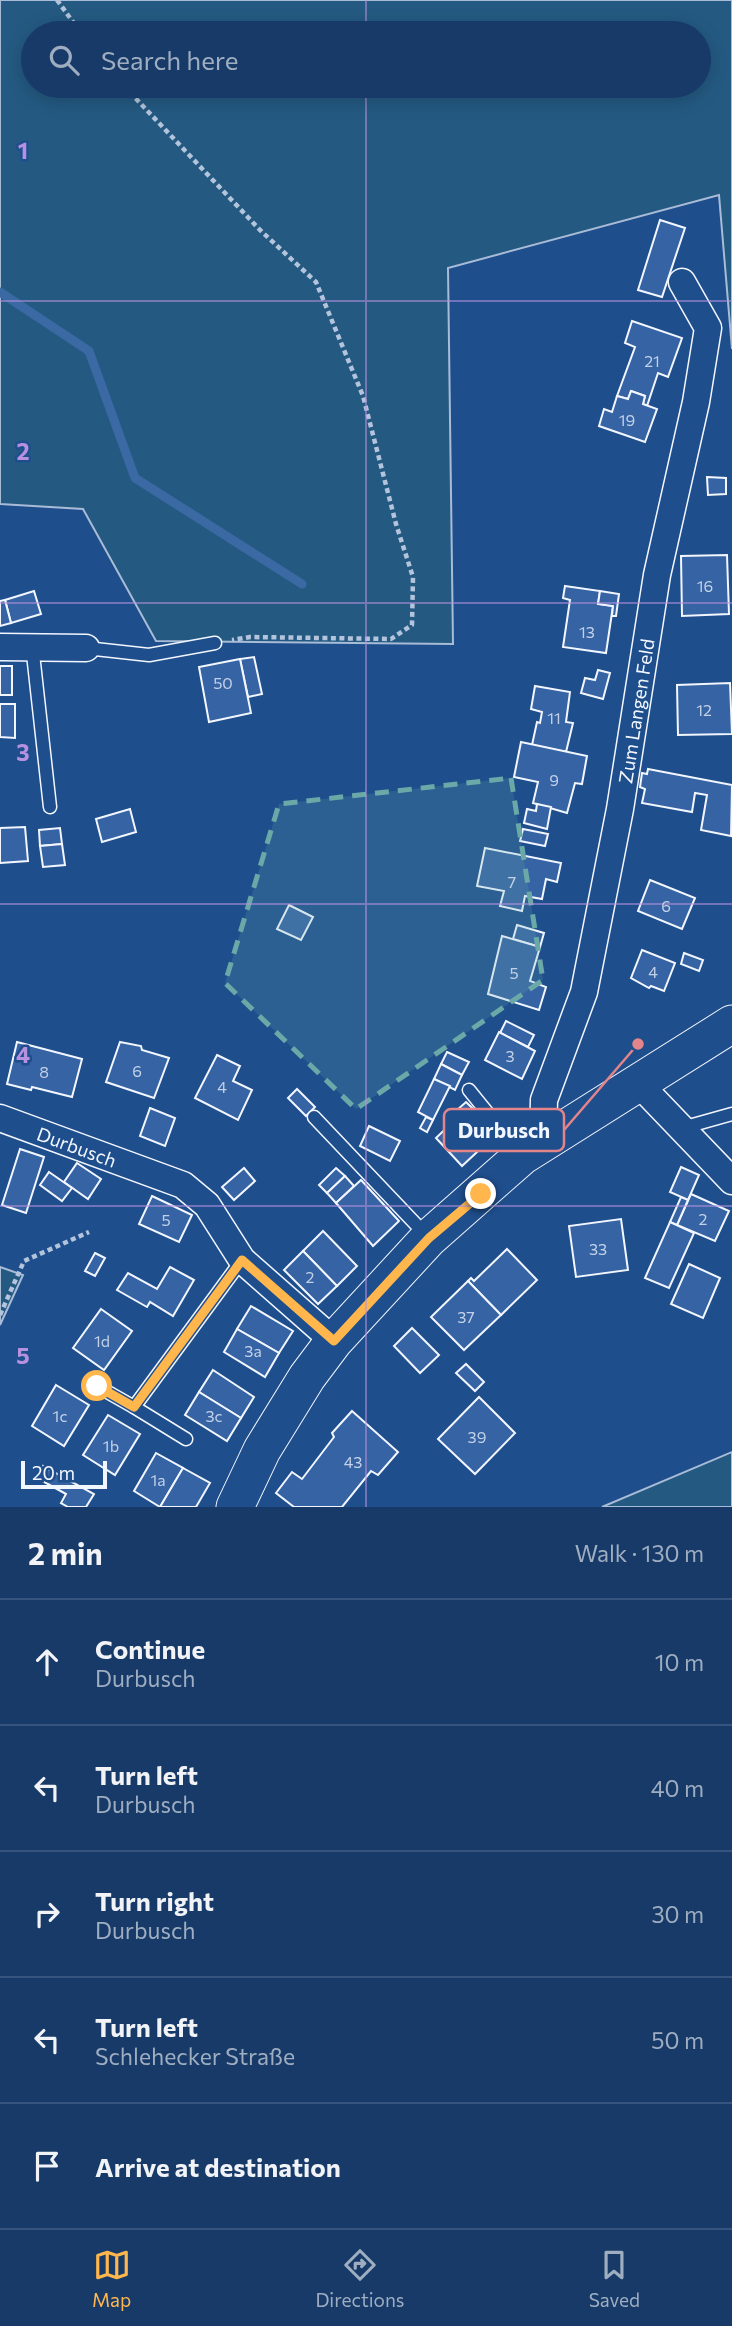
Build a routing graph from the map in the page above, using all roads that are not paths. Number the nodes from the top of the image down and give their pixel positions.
1 (682, 282) dead end
2 (215, 643) road end
3 (32, 645) junction
4 (0, 647) edge
5 (86, 648) joint
6 (50, 807) dead end
7 (732, 1024) edge
8 (639, 1084) junction
9 (470, 1090) dead end
10 (732, 1114) edge
11 (314, 1117) dead end
12 (0, 1118) edge
13 (679, 1129) junction
14 (533, 1149) junction
15 (732, 1181) edge
16 (429, 1238) junction
17 (242, 1260) junction
18 (334, 1341) junction
19 (97, 1386) dead end
20 (134, 1407) junction
21 (186, 1439) dead end
22 (235, 1507) edge

1 - 14 street, Zum Langen Feld
2 - 5 lane
3 - 4 street
3 - 5 street
3 - 6 lane
7 - 8 main road
8 - 13 street
8 - 14 main road
9 - 14 lane
10 - 13 lane
11 - 16 lane
12 - 17 street, Durbusch
13 - 15 street
14 - 16 main road
16 - 18 main road
17 - 18 street, Durbusch
17 - 20 lane
18 - 22 main road
19 - 20 lane
20 - 21 lane

